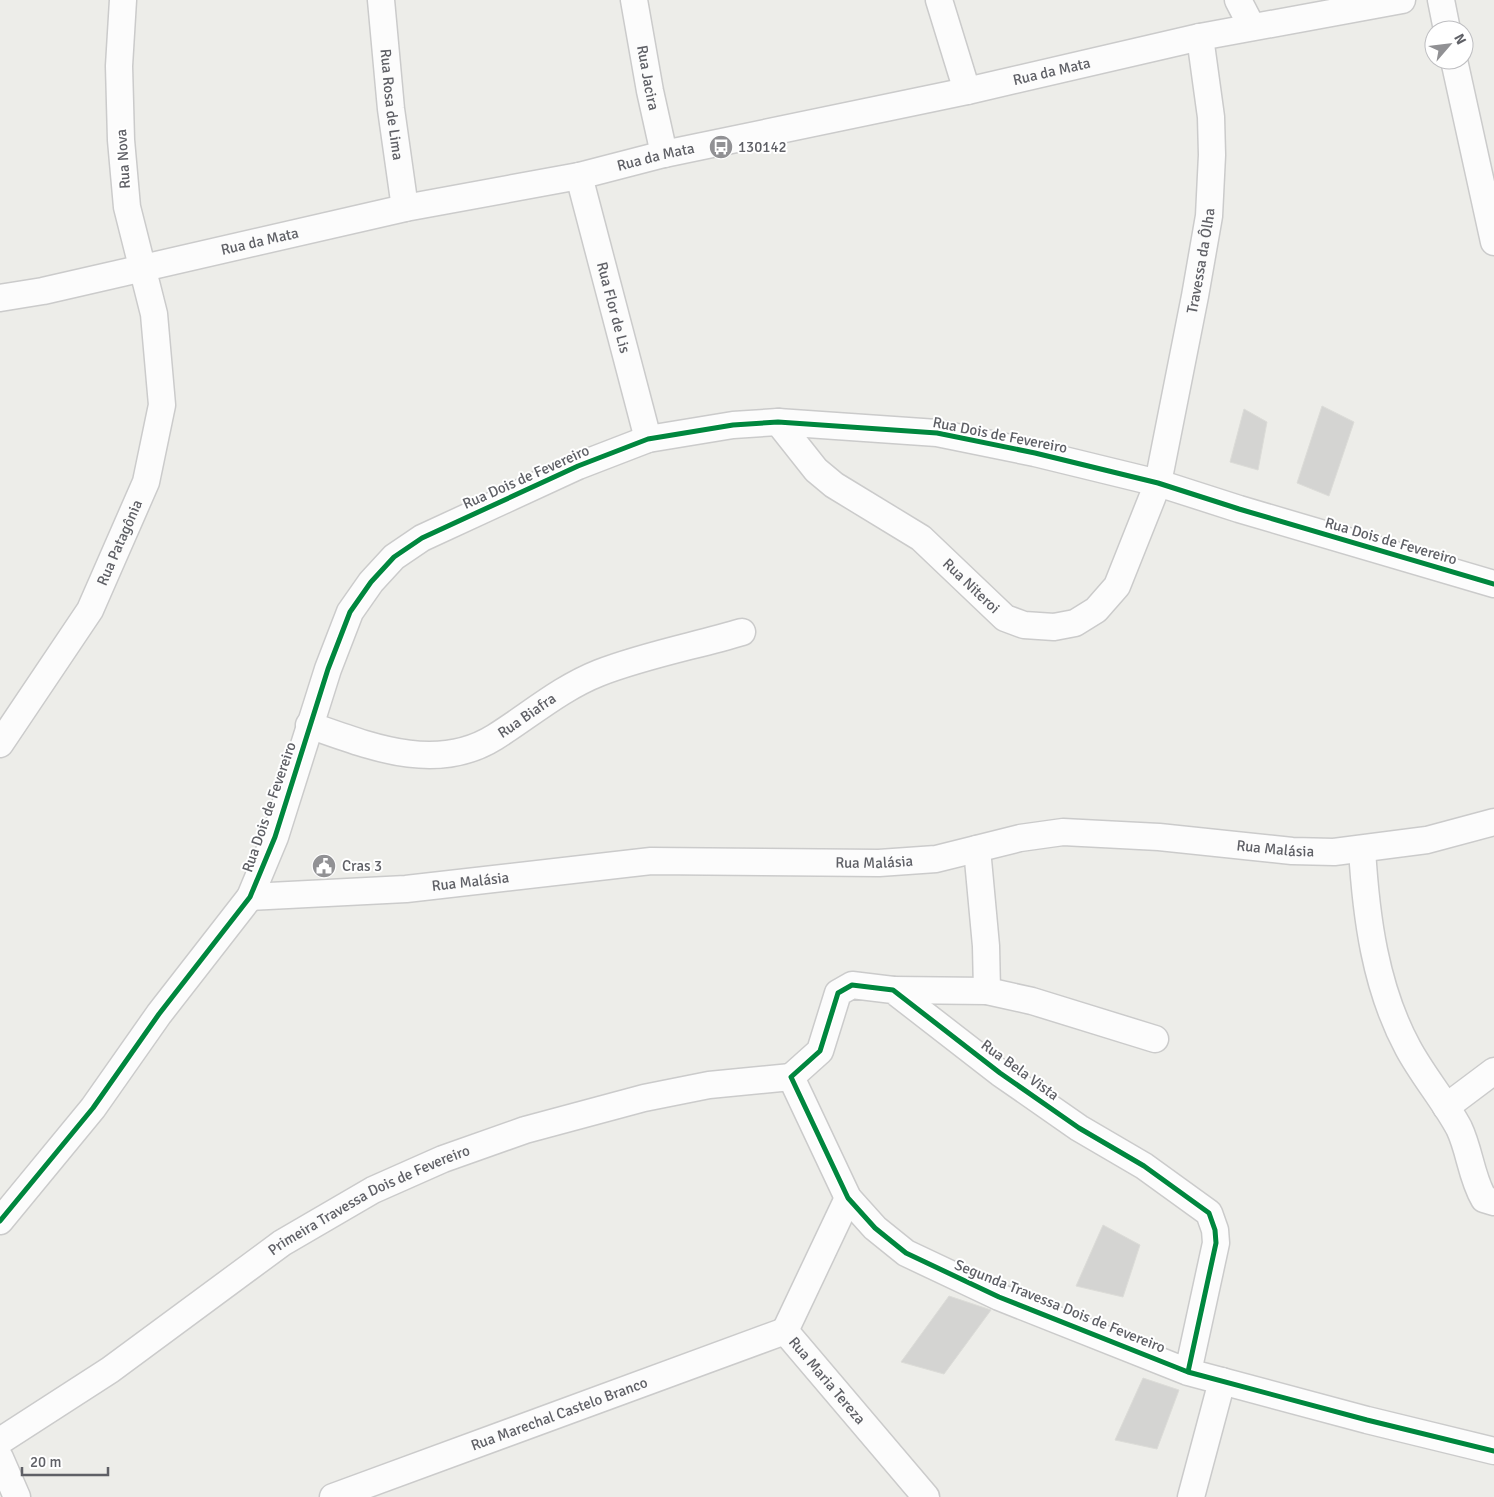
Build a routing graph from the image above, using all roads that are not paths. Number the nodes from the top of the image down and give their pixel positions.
1 (124, 0) edge
2 (381, 0) edge
3 (634, 0) edge
4 (939, 0) edge
5 (1238, 0) edge
6 (1402, 0) edge
7 (1441, 0) edge
8 (1445, 20) edge
9 (1252, 27) junction
10 (1200, 37) junction
11 (1456, 70) edge
12 (967, 91) junction
13 (664, 154) junction
14 (579, 176) junction
15 (405, 208) junction
16 (1494, 242) edge
17 (141, 269) junction
18 (0, 298) edge
19 (154, 314) joint
20 (778, 422) junction
21 (648, 439) junction
22 (1158, 483) junction
23 (1494, 584) edge
24 (742, 632) dead end
25 (309, 726) junction
26 (0, 744) edge
27 (1494, 822) edge
28 (977, 849) junction
29 (1362, 849) junction
30 (250, 897) junction
31 (893, 990) junction
32 (987, 991) junction
33 (1155, 1039) dead end
34 (1494, 1071) edge
35 (791, 1077) junction
36 (1446, 1107) junction
37 (848, 1198) junction
38 (1494, 1202) edge
39 (0, 1221) edge
40 (785, 1331) junction
41 (1188, 1372) junction
42 (1222, 1382) junction
43 (0, 1441) edge
44 (1494, 1451) edge
45 (0, 1458) edge
46 (17, 1497) edge
47 (334, 1497) edge
48 (926, 1497) edge
49 (1192, 1497) edge

1 - 17 street, Rua Nova
2 - 15 street, Rua Rosa de Lima
3 - 13 street, Rua Jacira
4 - 12 street
5 - 9 street
6 - 9 street, Rua da Mata
7 - 8 street
9 - 10 street, Rua da Mata
10 - 12 street, Rua da Mata
10 - 22 street, Travessa da Ôlha
11 - 16 street
12 - 13 street, Rua da Mata
13 - 14 street, Rua da Mata
14 - 15 street, Rua da Mata
14 - 21 street, Rua Flor de Lis
15 - 17 street, Rua da Mata
17 - 18 street, Rua da Mata
17 - 19 street, Rua Nova
19 - 26 street, Rua Patagônia
20 - 21 street, Rua Dois de Fevereiro
20 - 22 street, Rua Dois de Fevereiro
20 - 22 street, Rua Niteroi
21 - 25 street, Rua Dois de Fevereiro
22 - 23 street, Rua Dois de Fevereiro
24 - 25 street, Rua Biafra
25 - 30 street, Rua Dois de Fevereiro
27 - 29 street, Rua Malásia
28 - 29 street, Rua Malásia
28 - 30 street, Rua Malásia
28 - 32 street
29 - 36 street
30 - 39 street, Rua Dois de Fevereiro
31 - 32 street
31 - 35 street
31 - 41 street, Rua Bela Vista
32 - 33 street
34 - 36 street
35 - 37 street, Segunda Travessa Dois de Fevereiro
35 - 43 street, Primeira Travessa Dois de Fevereiro
36 - 38 street
37 - 40 street, Rua Maria Tereza
37 - 41 street, Segunda Travessa Dois de Fevereiro
40 - 47 street, Rua Marechal Castelo Branco
40 - 48 street, Rua Maria Tereza
41 - 42 street, Segunda Travessa Dois de Fevereiro
42 - 44 street, Segunda Travessa Dois de Fevereiro
42 - 49 street
45 - 46 street

